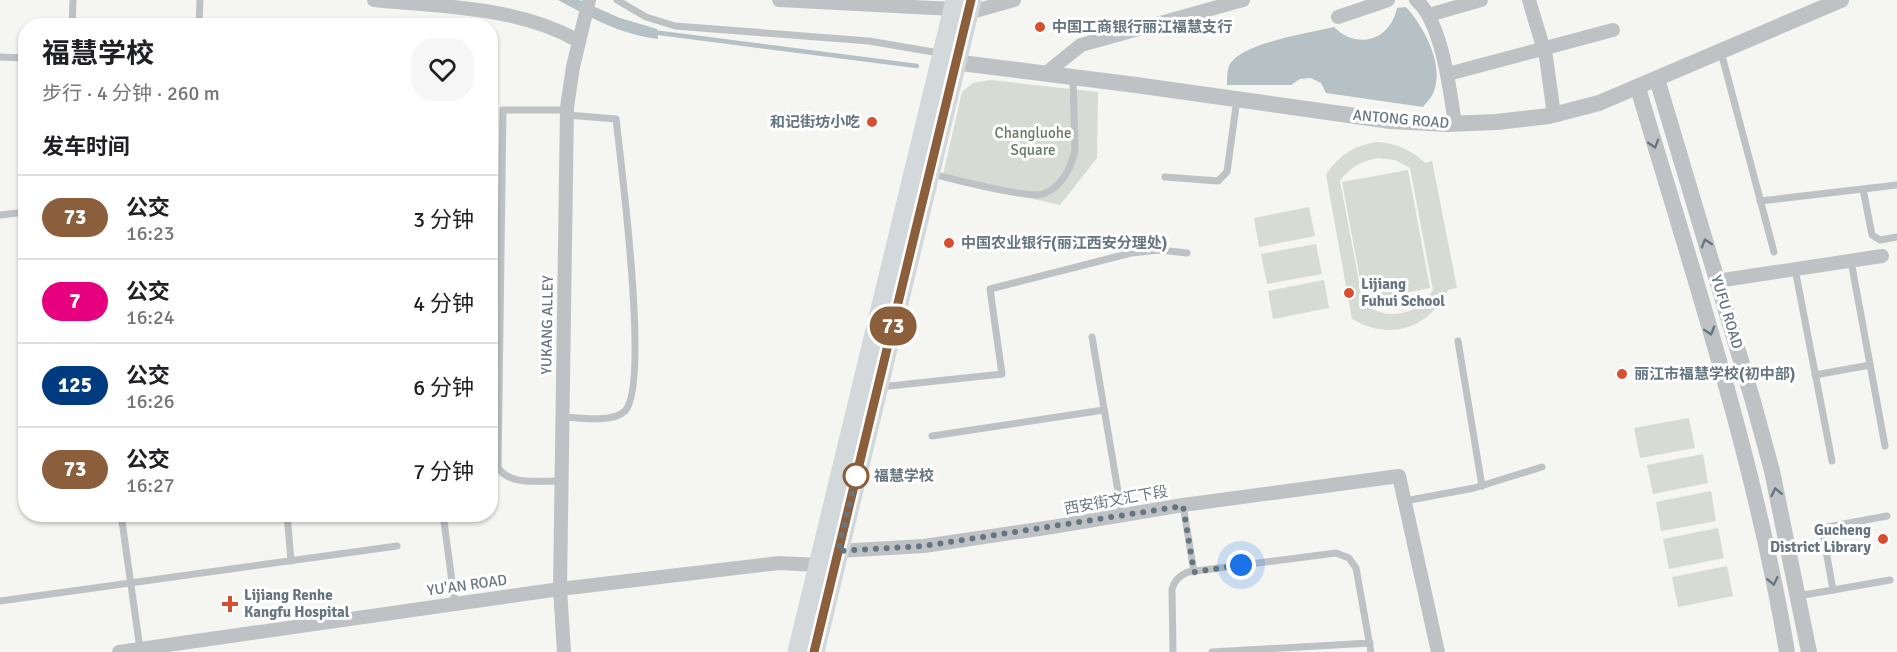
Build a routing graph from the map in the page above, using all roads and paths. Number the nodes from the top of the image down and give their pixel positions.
1 (73, 0) edge
2 (200, 0) edge
3 (374, 0) edge
4 (589, 0) edge
5 (617, 0) edge
6 (779, 0) edge
7 (1014, 0) edge
8 (1243, 0) edge
9 (1388, 0) edge
10 (1416, 0) edge
11 (1481, 0) edge
12 (1529, 0) edge
13 (1841, 0) edge
14 (962, 6) edge
15 (1429, 15) junction
16 (1338, 17) dead end
17 (72, 18) edge
18 (199, 18) edge
19 (1613, 30) dead end
20 (581, 36) junction
21 (1543, 49) junction
22 (1721, 52) junction
23 (0, 57) edge
24 (18, 58) edge
25 (947, 59) junction
26 (1045, 74) junction
27 (1448, 74) junction
28 (1073, 77) junction
29 (1657, 79) junction
30 (1638, 88) junction
31 (1237, 99) junction
32 (566, 113) junction
33 (1554, 114) junction
34 (1455, 124) junction
35 (930, 174) junction
36 (1165, 177) dead end
37 (1897, 185) edge
38 (1863, 189) junction
39 (1760, 201) junction
40 (18, 213) edge
41 (0, 215) edge
42 (1897, 237) edge
43 (1774, 252) dead end
44 (1187, 254) dead end
45 (1882, 256) dead end
46 (1851, 261) junction
47 (1795, 269) junction
48 (1717, 281) junction
49 (1092, 338) dead end
50 (1458, 341) dead end
51 (1870, 364) junction
52 (1815, 375) junction
53 (878, 387) junction
54 (1104, 410) junction
55 (563, 417) junction
56 (932, 436) dead end
57 (1885, 446) dead end
58 (1832, 461) dead end
59 (1542, 467) dead end
60 (562, 481) junction
61 (1482, 486) junction
62 (1404, 501) junction
63 (1183, 506) junction
64 (1122, 516) junction
65 (1887, 516) dead end
66 (123, 522) edge
67 (288, 522) edge
68 (444, 522) edge
69 (397, 546) dead end
70 (838, 551) junction
71 (291, 561) junction
72 (820, 565) junction
73 (1194, 572) junction
74 (1890, 580) dead end
75 (131, 583) junction
76 (560, 589) junction
77 (1833, 590) junction
78 (1798, 597) junction
79 (0, 601) edge
80 (456, 604) junction
81 (1370, 643) junction
82 (140, 649) junction
83 (119, 652) edge
84 (564, 652) edge
85 (798, 652) edge
86 (814, 652) edge
87 (1173, 652) edge
88 (1212, 652) edge
89 (1371, 652) edge
90 (1438, 652) edge
91 (1787, 652) edge
92 (1809, 652) edge

1 - 17 lane
2 - 18 lane
3 - 20 street
4 - 20 street, YUKANG ALLEY
5 - 25 lane
6 - 14 street
7 - 14 street
8 - 26 street
9 - 16 street
10 - 15 street
11 - 15 street
12 - 21 street
13 - 22 street, ANTONG ROAD
14 - 25 main road
15 - 27 street
19 - 21 street
20 - 32 street, YUKANG ALLEY
21 - 27 street
21 - 33 street
22 - 29 street, ANTONG ROAD
22 - 39 lane
23 - 24 lane
25 - 26 street, ANTONG ROAD
25 - 35 main road
25 - 72 main road
26 - 28 street, ANTONG ROAD
27 - 34 street
28 - 31 street, ANTONG ROAD
28 - 35 lane
29 - 30 street, ANTONG ROAD
48 -> 29 street, YUFU ROAD
30 - 33 street, ANTONG ROAD
30 -> 91 street, YUFU ROAD
31 - 34 street, ANTONG ROAD
31 - 36 lane
32 - 55 street, YUKANG ALLEY
32 - 55 lane
32 - 60 lane
33 - 34 street, ANTONG ROAD
35 - 53 main road
37 - 38 lane
38 - 39 lane
38 - 42 lane
39 - 43 lane
40 - 41 lane
44 - 53 lane
45 - 46 street
46 - 47 street
46 - 51 lane
47 - 48 street
47 - 52 lane
78 -> 48 street, YUFU ROAD
49 - 54 lane
50 - 61 lane
51 - 52 lane
51 - 57 lane
52 - 58 lane
53 - 70 main road
54 - 56 lane
54 - 64 lane
55 - 60 street, YUKANG ALLEY
59 - 61 lane
60 - 76 street, YUKANG ALLEY
61 - 62 lane
62 - 63 street, 西安街文汇下段
62 - 90 street
63 - 64 street, 西安街文汇下段
63 - 73 lane
64 - 70 street, 西安街文汇下段
65 - 77 lane
66 - 75 lane
67 - 71 lane
68 - 80 lane
69 - 71 lane
70 - 86 main road
71 - 75 lane
72 - 76 street, YU'AN ROAD
72 - 85 main road
73 - 81 lane
73 - 87 lane
74 - 77 lane
75 - 79 lane
75 - 82 lane
76 - 80 street, YU'AN ROAD
76 - 84 street, YUKANG ALLEY
77 - 78 lane
78 - 92 street, YUFU ROAD
80 - 82 street, YU'AN ROAD
81 - 88 lane
81 - 89 lane
82 - 83 street, YU'AN ROAD

